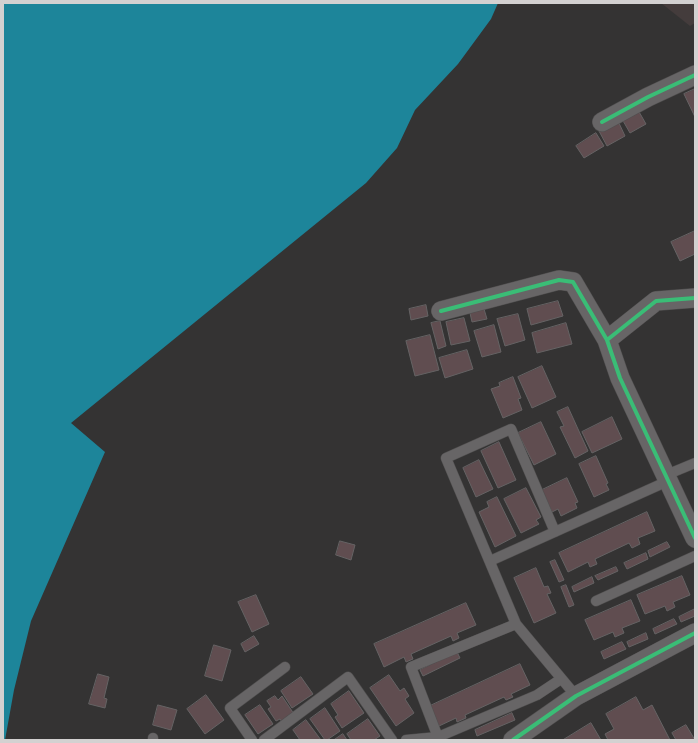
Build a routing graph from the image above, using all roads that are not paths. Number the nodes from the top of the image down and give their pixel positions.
1 (695, 75) edge
2 (602, 122) dead end
3 (695, 298) edge
4 (440, 312) dead end
5 (608, 340) junction
6 (695, 463) edge
7 (667, 478) junction
8 (555, 532) junction
9 (695, 538) edge
10 (695, 556) edge
11 (490, 561) junction
12 (596, 601) dead end
13 (516, 624) junction
14 (695, 633) edge
15 (285, 667) dead end
16 (561, 679) junction
17 (576, 696) junction
18 (439, 739) edge
19 (252, 740) edge
20 (264, 740) edge
21 (392, 740) edge
22 (406, 740) edge
23 (513, 740) edge

1 - 2 street
3 - 5 street
4 - 5 street
5 - 7 street
6 - 7 lane
7 - 8 lane
7 - 9 street
8 - 11 lane
8 - 11 lane
10 - 12 lane
11 - 13 lane
13 - 16 lane
13 - 18 lane
14 - 17 street
15 - 19 lane
16 - 17 lane
16 - 18 lane
17 - 23 street
18 - 22 lane
20 - 21 lane

